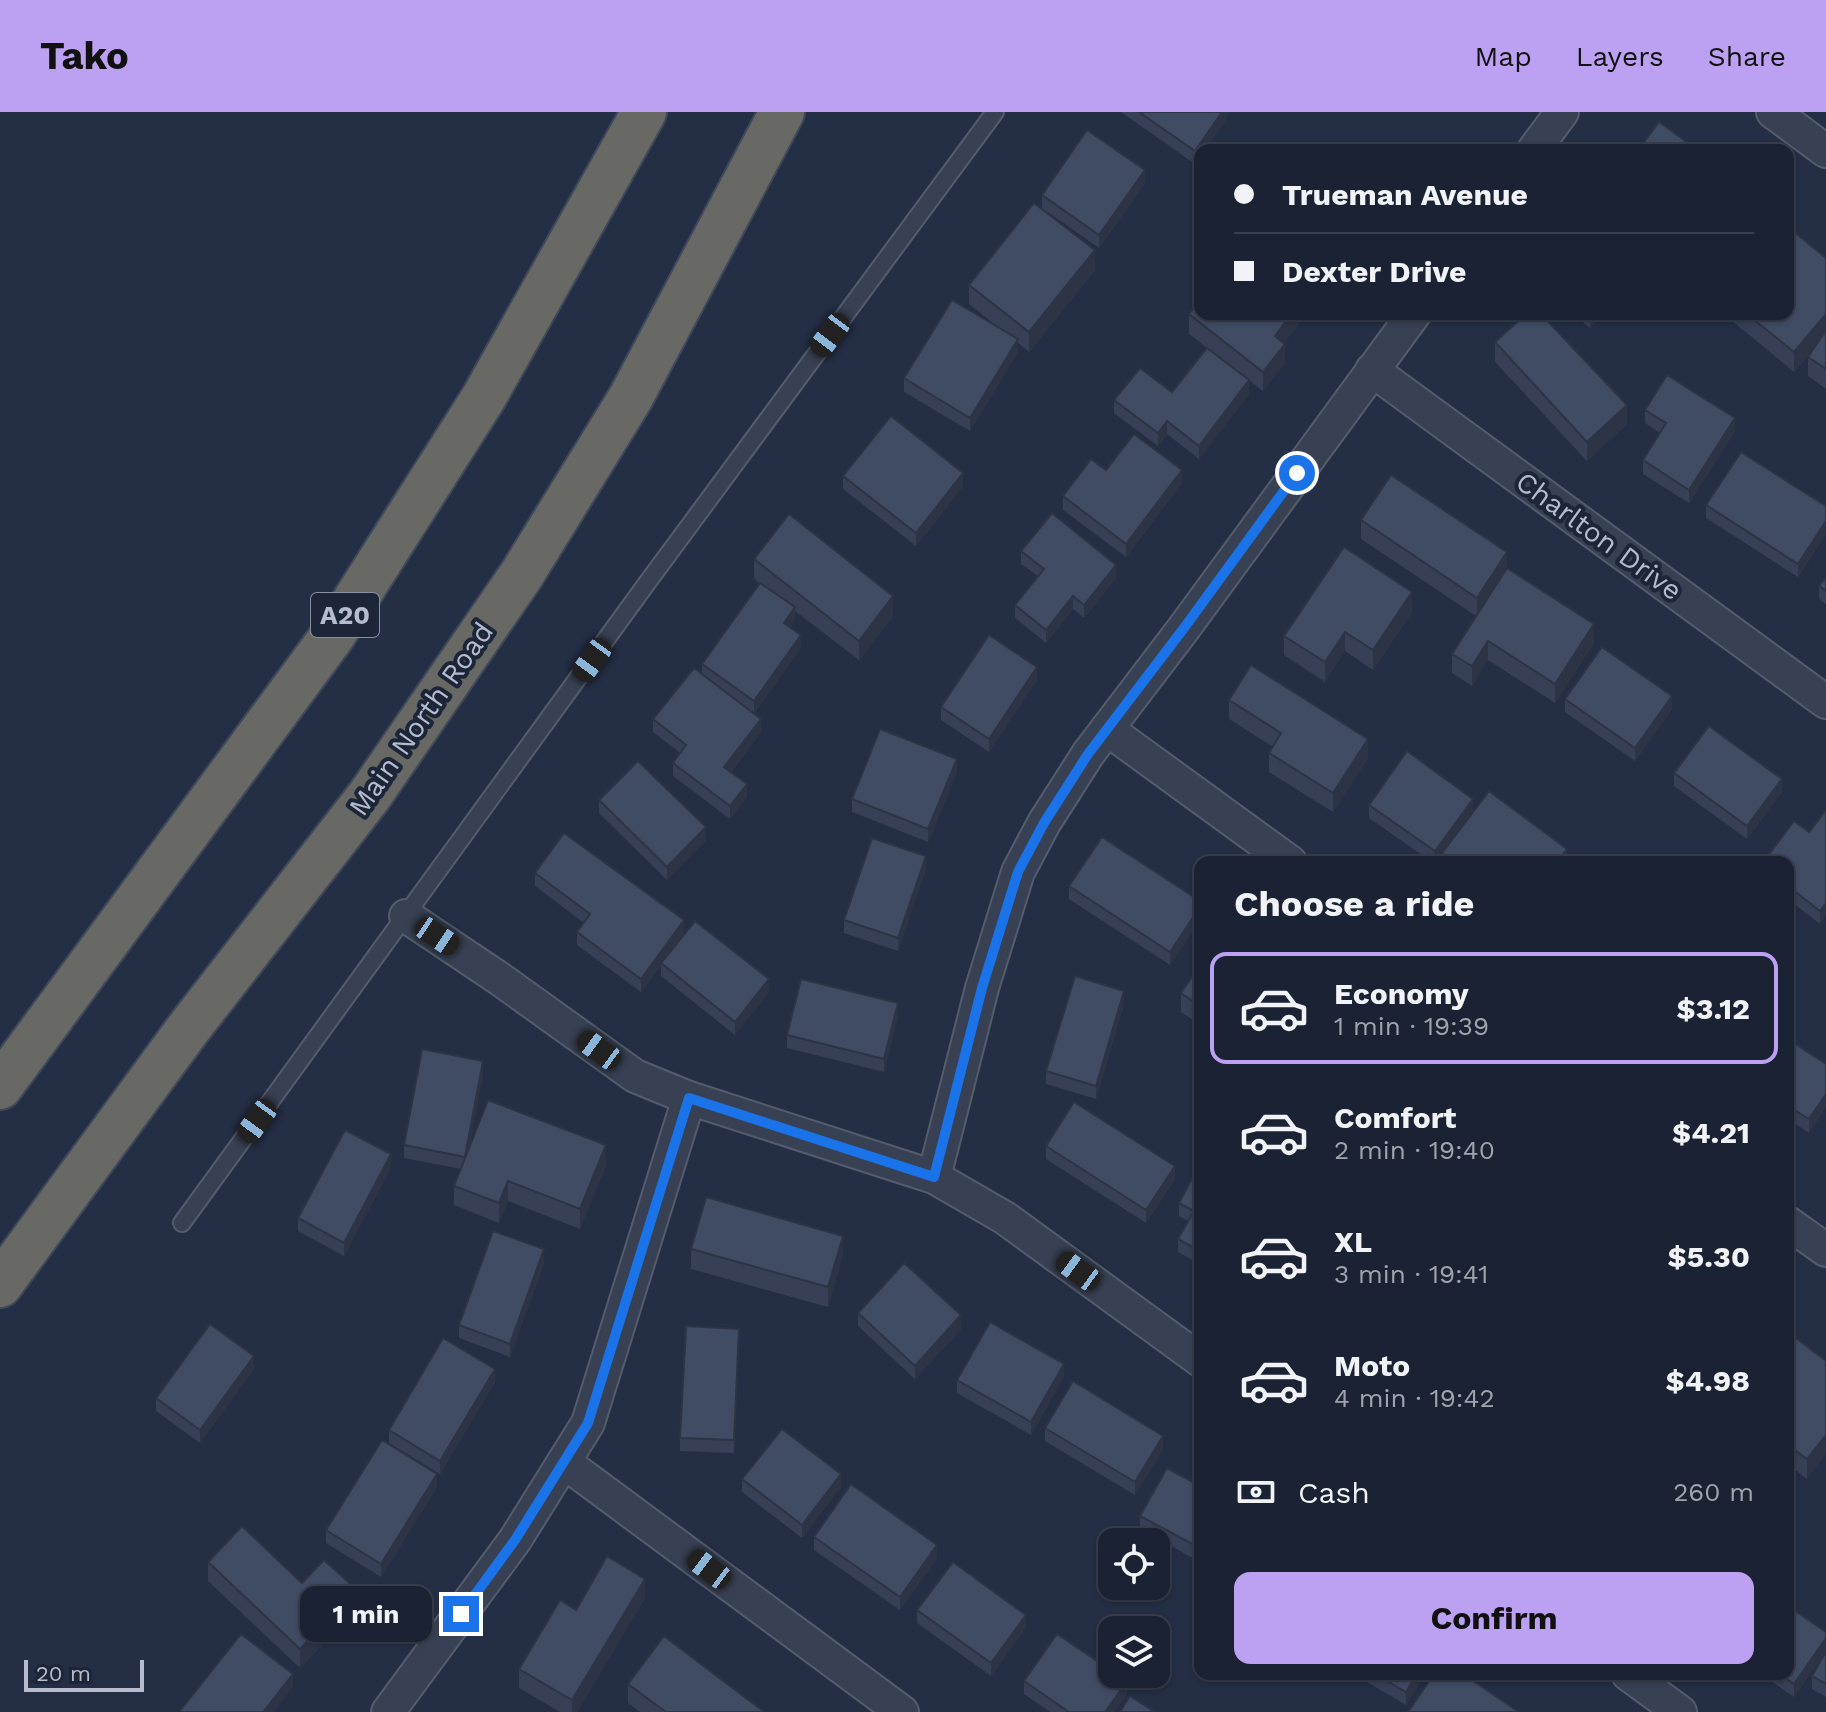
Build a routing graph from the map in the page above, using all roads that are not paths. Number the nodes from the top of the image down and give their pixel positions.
1 (644, 112) edge
2 (782, 112) edge
3 (995, 112) edge
4 (1562, 112) edge
5 (1773, 112) edge
6 (1538, 144) edge
7 (1826, 151) edge
8 (1410, 320) edge
9 (1372, 370) junction
10 (1826, 702) edge
11 (1107, 729) junction
12 (1282, 856) edge
13 (406, 916) junction
14 (0, 1087) edge
15 (689, 1098) junction
16 (934, 1177) junction
17 (182, 1223) dead end
18 (1794, 1227) edge
19 (1826, 1250) edge
20 (0, 1285) edge
21 (1194, 1356) edge
22 (564, 1462) junction
23 (1636, 1680) edge
24 (388, 1712) edge
25 (902, 1712) edge
26 (1680, 1712) edge

1 - 14 highway, A20
2 - 20 highway, Main North Road
3 - 13 lane
4 - 6 street
5 - 7 street
8 - 9 street
9 - 10 street, Charlton Drive
9 - 11 street
11 - 12 street
11 - 16 street
13 - 15 street
13 - 17 lane
15 - 16 street
15 - 22 street
16 - 21 street
18 - 19 street
22 - 24 street
22 - 25 street
23 - 26 street

